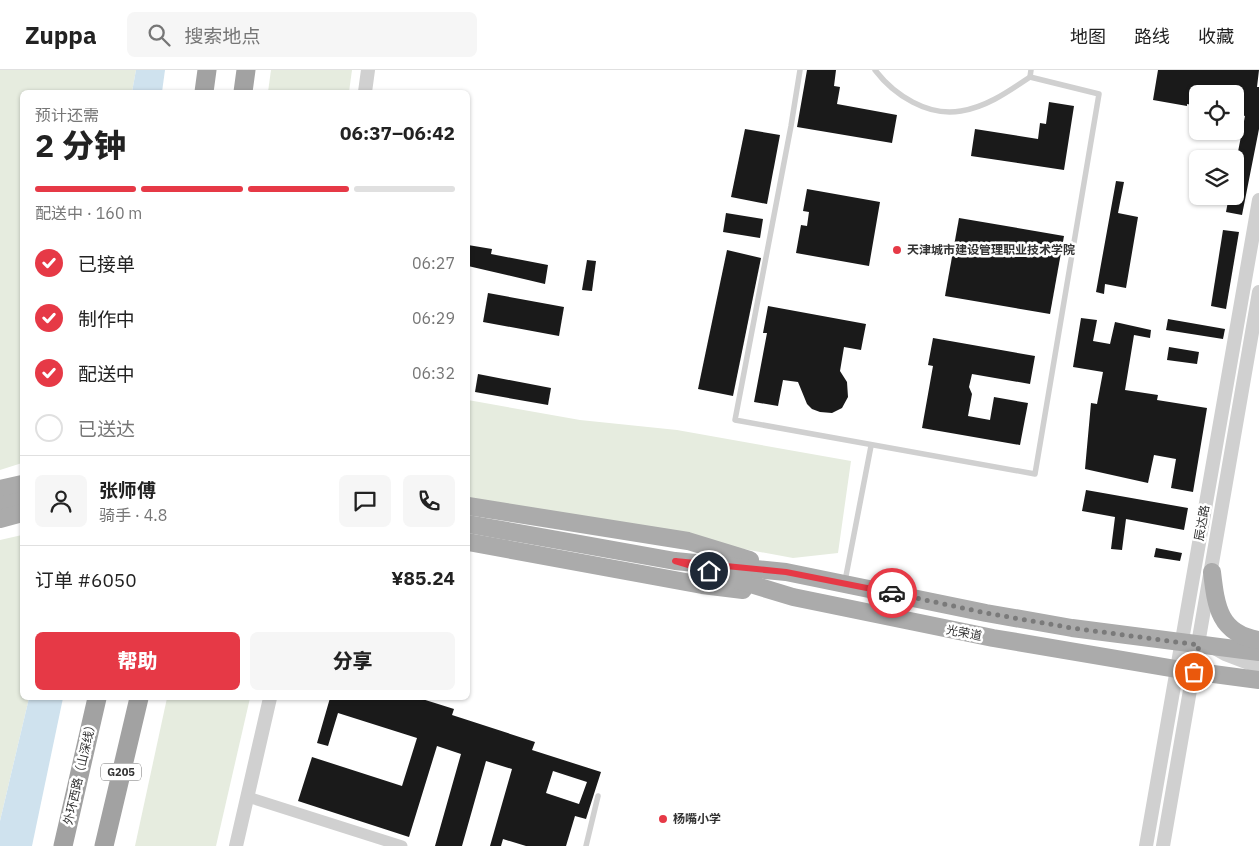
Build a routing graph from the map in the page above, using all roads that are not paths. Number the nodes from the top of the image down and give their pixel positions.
1 (207, 70) edge
2 (246, 70) edge
3 (368, 70) edge
4 (800, 70) edge
5 (874, 70) edge
6 (1031, 70) edge
7 (1030, 77) junction
8 (204, 90) edge
9 (243, 90) edge
10 (365, 90) edge
11 (1259, 200) edge
12 (1259, 292) edge
13 (871, 446) junction
14 (20, 484) edge
15 (0, 489) edge
16 (20, 501) edge
17 (0, 506) edge
18 (470, 506) edge
19 (20, 513) edge
20 (0, 518) edge
21 (470, 524) edge
22 (470, 542) edge
23 (675, 561) junction
24 (1194, 570) junction
25 (786, 572) junction
26 (1212, 572) junction
27 (845, 583) junction
28 (793, 597) junction
29 (1259, 640) edge
30 (1203, 641) junction
31 (1181, 642) junction
32 (1259, 652) edge
33 (1259, 668) edge
34 (1176, 669) junction
35 (1194, 672) junction
36 (1259, 680) edge
37 (97, 700) edge
38 (139, 700) edge
39 (270, 700) edge
40 (598, 796) dead end
41 (248, 797) junction
42 (63, 846) edge
43 (104, 846) edge
44 (236, 846) edge
45 (402, 846) edge
46 (586, 846) edge
47 (1146, 846) edge
48 (1163, 846) edge

1 - 8 highway
2 - 9 highway
3 - 10 street
4 - 13 lane
5 - 7 lane
6 - 7 lane
7 - 13 lane
11 - 24 street, 辰达路
12 - 26 street, 辰达路
13 - 27 lane
14 - 15 main road
16 - 17 main road
18 - 25 main road
19 - 20 main road
21 - 23 main road
22 - 28 main road
23 - 25 main road
23 - 28 main road, 光荣道
24 - 30 street
24 - 31 street, 辰达路
25 - 27 main road, 光荣道
26 - 29 main road
26 - 30 street, 辰达路
27 - 31 main road, 光荣道
28 - 34 main road, 光荣道
30 - 31 main road, 光荣道
30 - 32 main road, 光荣道
30 - 33 street
30 - 35 street, 辰达路
31 - 34 street, 辰达路
34 - 35 main road, 光荣道
34 - 47 street, 辰达路
35 - 36 main road, 光荣道
35 - 48 street, 辰达路
37 - 42 highway, 外环西路（山深线）
38 - 43 highway, G205
39 - 41 street
40 - 46 lane
41 - 44 street
41 - 45 street

